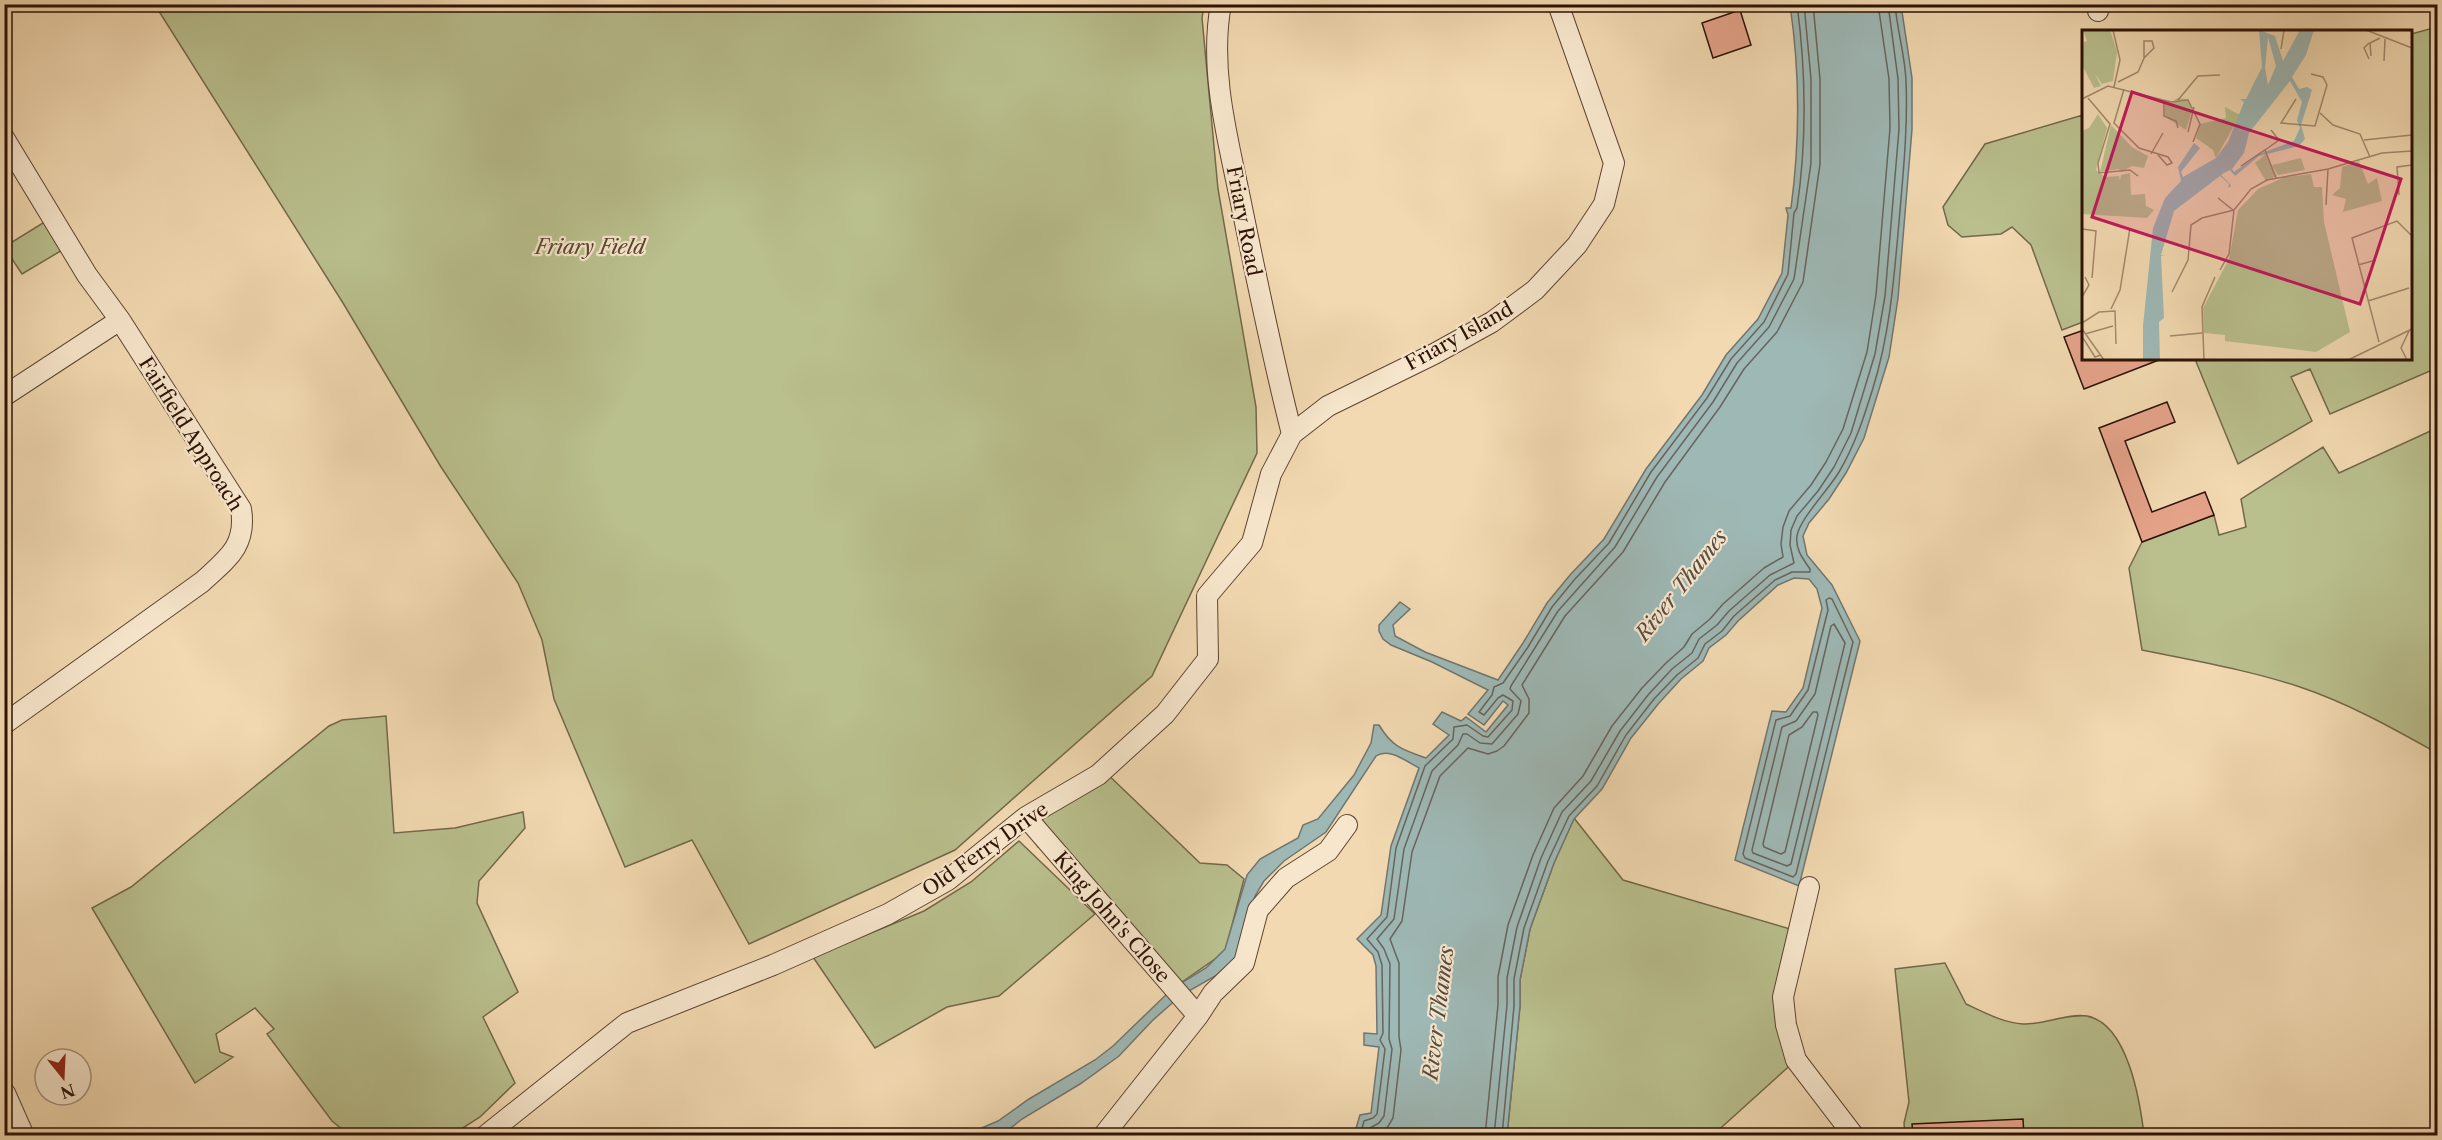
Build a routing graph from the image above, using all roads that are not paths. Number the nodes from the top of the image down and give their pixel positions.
1 (1221, 4) edge
2 (1558, 4) edge
3 (4, 138) edge
4 (120, 320) junction
5 (4, 396) edge
6 (1292, 434) junction
7 (4, 724) edge
8 (1026, 817) junction
9 (1347, 825) dead end
10 (1809, 887) dead end
11 (1198, 1016) junction
12 (5, 1093) edge
13 (24, 1136) edge
14 (484, 1136) edge
15 (1103, 1136) edge
16 (1854, 1136) edge

1 - 6 street, Friary Road
2 - 6 street, Friary Island
3 - 4 street, Fairfield Approach
4 - 5 street
4 - 7 street, Fairfield Approach
6 - 8 street, Old Ferry Drive
8 - 11 street, King John's Close
8 - 14 street, Old Ferry Drive
9 - 11 street
10 - 16 street
11 - 15 street
12 - 13 street

